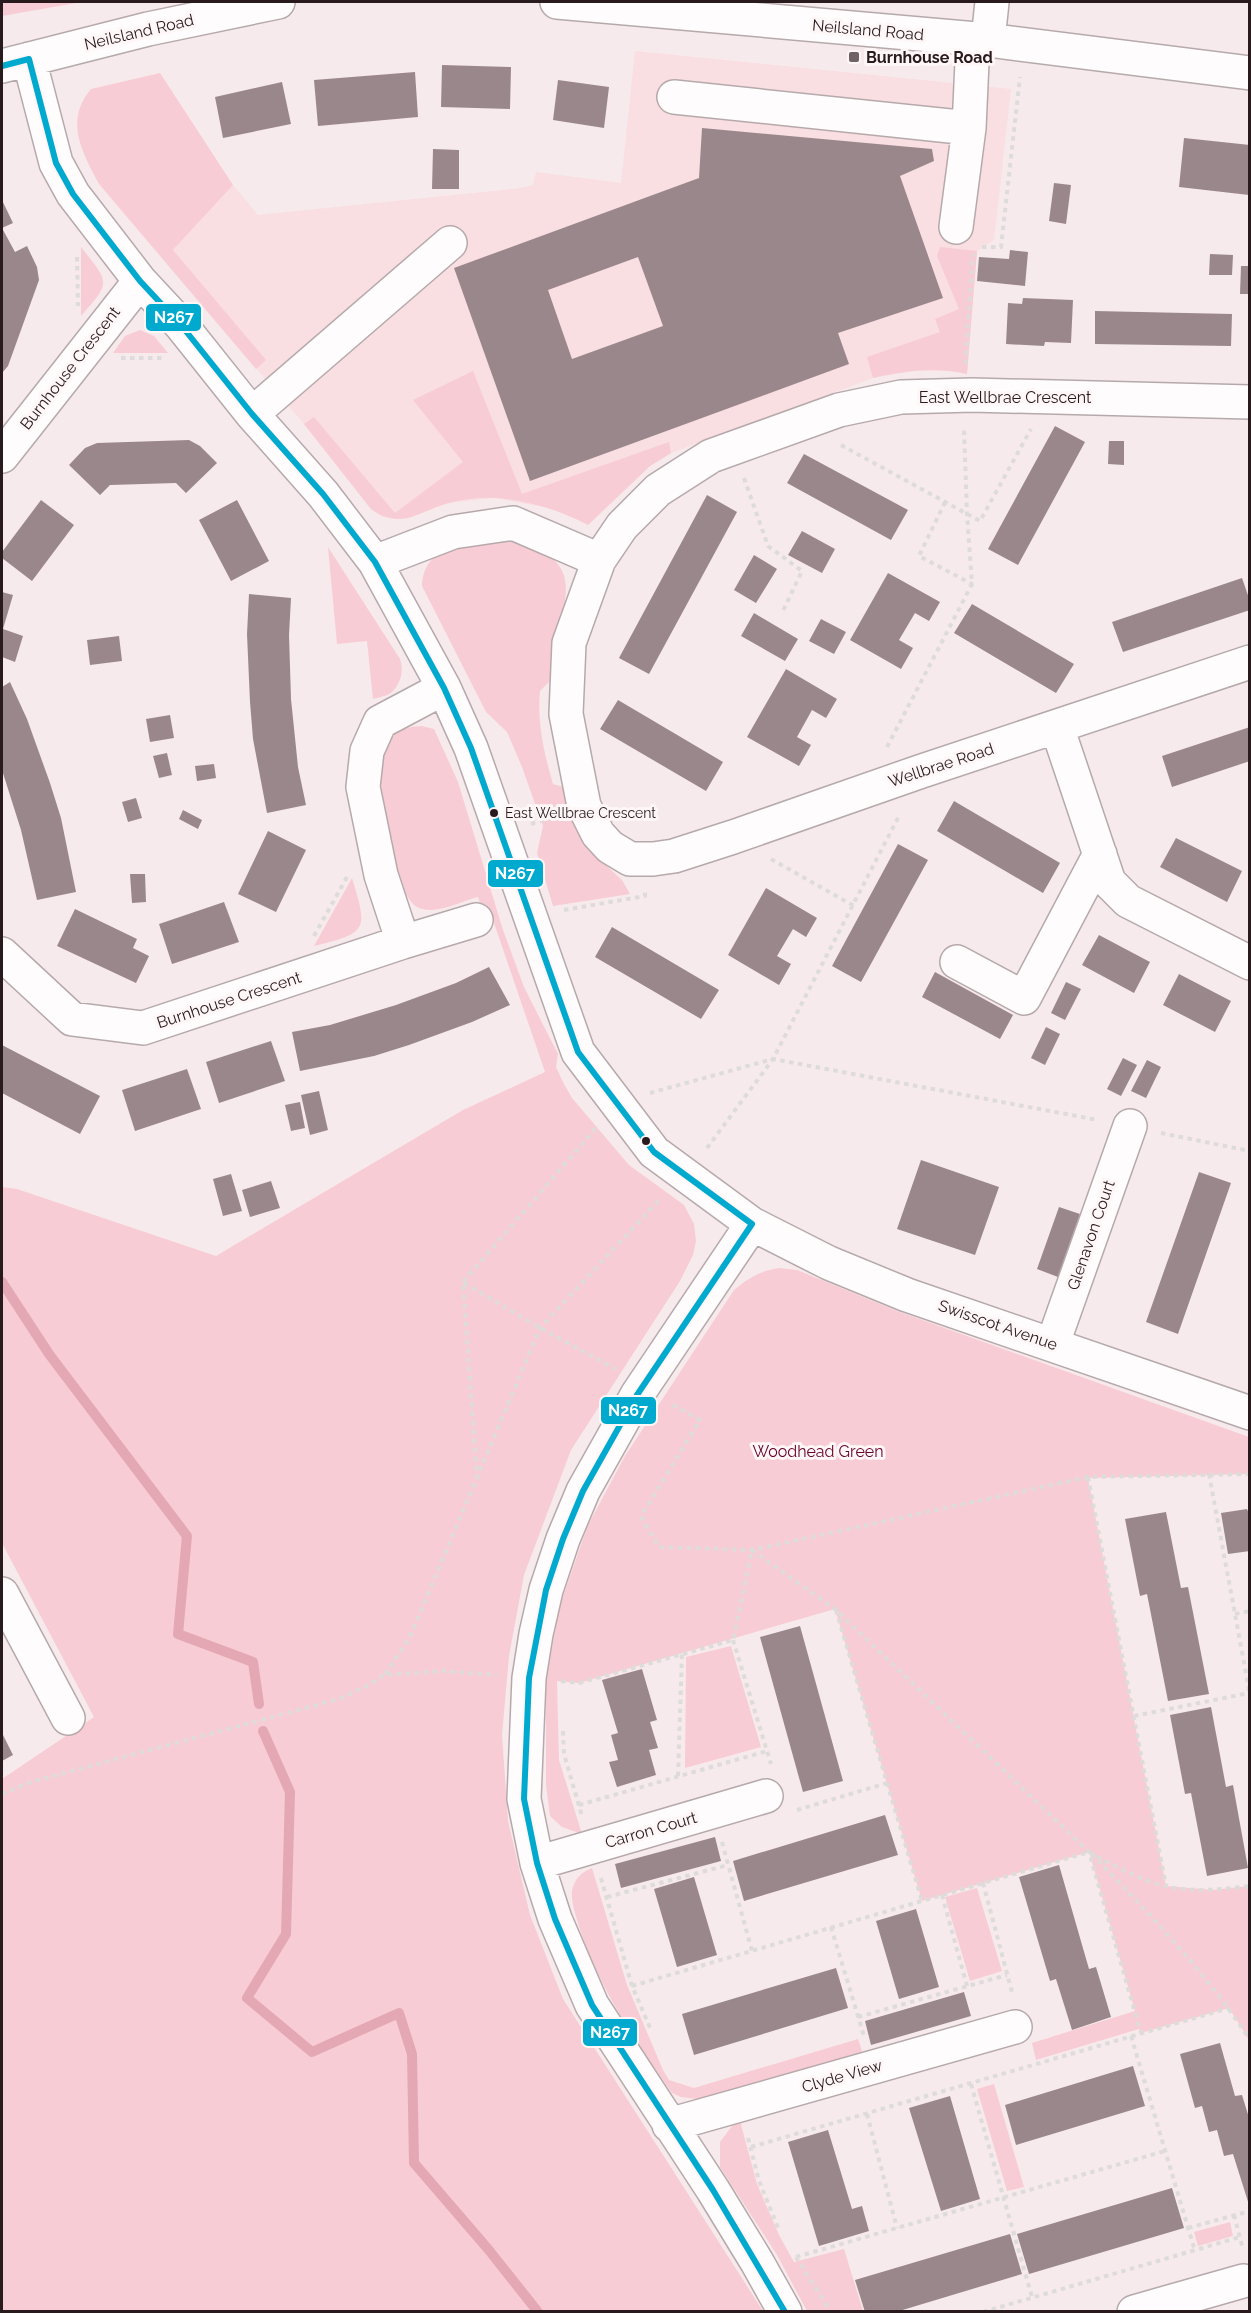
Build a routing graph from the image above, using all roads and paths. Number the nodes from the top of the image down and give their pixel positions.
1 (278, 2) edge
2 (557, 2) edge
3 (992, 2) edge
4 (626, 5) edge
5 (980, 40) junction
6 (15, 63) edge
7 (1250, 73) edge
8 (674, 97) dead end
9 (969, 128) junction
10 (956, 227) dead end
11 (450, 243) dead end
12 (77, 256) dead end
13 (140, 280) junction
14 (78, 358) junction
15 (207, 358) junction
16 (1049, 396) junction
17 (1250, 402) edge
18 (252, 414) junction
19 (801, 423) junction
20 (733, 448) junction
21 (2, 456) edge
22 (945, 502) junction
23 (599, 560) junction
24 (375, 562) junction
25 (972, 584) dead end
26 (782, 613) dead end
27 (1250, 662) edge
28 (444, 688) junction
29 (1057, 728) junction
30 (922, 771) junction
31 (584, 806) junction
32 (372, 832) junction
33 (503, 833) junction
34 (733, 837) junction
35 (1101, 854) junction
36 (642, 859) junction
37 (854, 906) junction
38 (529, 916) junction
39 (476, 920) dead end
40 (403, 942) junction
41 (2, 954) edge
42 (957, 962) dead end
43 (1250, 963) edge
44 (290, 980) junction
45 (773, 1059) junction
46 (617, 1103) junction
47 (1130, 1126) junction
48 (706, 1149) dead end
49 (1250, 1151) edge
50 (664, 1195) dead end
51 (752, 1224) junction
52 (463, 1282) junction
53 (540, 1328) junction
54 (1053, 1343) junction
55 (618, 1370) dead end
56 (673, 1405) dead end
57 (1250, 1413) edge
58 (1209, 1474) junction
59 (1250, 1474) edge
60 (1088, 1477) junction
61 (477, 1479) junction
62 (752, 1550) junction
63 (2, 1594) edge
64 (836, 1609) junction
65 (1250, 1611) edge
66 (1235, 1614) junction
67 (733, 1640) junction
68 (682, 1654) junction
69 (1250, 1659) edge
70 (1243, 1661) junction
71 (384, 1675) junction
72 (529, 1678) junction
73 (562, 1681) junction
74 (562, 1692) dead end
75 (1249, 1694) edge
76 (1134, 1716) junction
77 (68, 1718) dead end
78 (563, 1723) dead end
79 (767, 1751) junction
80 (678, 1776) junction
81 (887, 1783) junction
82 (775, 1793) junction
83 (2, 1794) edge
84 (579, 1805) junction
85 (713, 1811) junction
86 (592, 1847) junction
87 (1089, 1852) junction
88 (537, 1863) junction
89 (728, 1865) junction
90 (983, 1883) junction
91 (1166, 1886) junction
92 (1250, 1886) edge
93 (942, 1895) junction
94 (606, 1897) junction
95 (922, 1901) junction
96 (831, 1927) junction
97 (752, 1951) junction
98 (1007, 1975) junction
99 (632, 1986) junction
100 (967, 1986) junction
101 (1229, 2008) junction
102 (858, 2017) junction
103 (1015, 2017) joint
104 (863, 2032) junction
105 (1141, 2034) junction
106 (852, 2036) dead end
107 (1131, 2036) junction
108 (656, 2040) dead end
109 (1250, 2040) edge
110 (1029, 2056) dead end
111 (1032, 2066) junction
112 (873, 2067) junction
113 (971, 2084) junction
114 (738, 2105) junction
115 (867, 2114) junction
116 (669, 2125) junction
117 (751, 2147) junction
118 (1165, 2151) junction
119 (1002, 2198) junction
120 (1250, 2211) edge
121 (1234, 2216) junction
122 (897, 2228) junction
123 (1188, 2228) junction
124 (1240, 2237) junction
125 (785, 2239) dead end
126 (790, 2248) dead end
127 (1195, 2251) junction
128 (796, 2257) junction
129 (1244, 2270) joint
130 (1032, 2297) junction
131 (785, 2312) edge
132 (831, 2312) edge
133 (983, 2312) edge
134 (1134, 2312) edge

1 - 6 street, Neilsland Road
2 - 4 street, Neilsland Road
3 - 5 street
4 - 5 street, Neilsland Road
5 - 7 street, Neilsland Road
5 - 9 street
6 - 13 street
8 - 9 street
9 - 10 street
11 - 18 street
12 - 14 path
13 - 14 street, Burnhouse Crescent
13 - 15 street
14 - 15 path
14 - 21 street, Burnhouse Crescent
15 - 18 street
16 - 17 street, East Wellbrae Crescent
16 - 19 street, East Wellbrae Crescent
16 - 22 path
18 - 24 street
19 - 20 street, East Wellbrae Crescent
19 - 22 path
20 - 23 street, East Wellbrae Crescent
20 - 26 path
22 - 25 path
23 - 24 street
23 - 31 street, East Wellbrae Crescent
24 - 28 street
27 - 29 street, Wellbrae Road
28 - 32 street
28 - 33 street
29 - 30 street, Wellbrae Road
29 - 35 street
30 - 34 street, Wellbrae Road
30 - 37 path
31 - 33 path
31 - 36 street, East Wellbrae Crescent
32 - 40 street
32 - 44 path
33 - 38 street
34 - 36 street, Wellbrae Road
34 - 37 path
35 - 42 street
35 - 43 street
36 - 38 path
37 - 45 path
38 - 46 street
39 - 40 street, Burnhouse Crescent
40 - 44 street, Burnhouse Crescent
41 - 44 street, Burnhouse Crescent
45 - 46 path
45 - 47 path
45 - 48 path
46 - 51 street
46 - 52 path
47 - 49 path
47 - 54 street, Glenavon Court
50 - 53 path
51 - 54 street, Swisscot Avenue
51 - 72 street
52 - 53 path
52 - 61 path
53 - 55 path
53 - 61 path
54 - 57 street, Swisscot Avenue
56 - 62 path
58 - 59 path
58 - 60 path
58 - 66 path
60 - 62 path
60 - 76 path
61 - 71 path
62 - 64 path
62 - 67 path
63 - 77 street
64 - 81 path
64 - 87 path
65 - 66 path
66 - 70 path
67 - 68 path
67 - 79 path
68 - 73 path
68 - 80 path
69 - 70 path
70 - 75 path
71 - 72 path
71 - 83 path
72 - 73 path
72 - 88 street
73 - 74 path
75 - 76 path
76 - 91 path
78 - 84 path
79 - 80 path
79 - 82 path
80 - 84 path
81 - 82 path
81 - 95 path
82 - 85 street, Carron Court
84 - 86 path
85 - 86 street, Carron Court
85 - 89 path
86 - 88 street, Carron Court
86 - 94 path
87 - 90 path
87 - 91 path
87 - 101 path
87 - 105 path
88 - 116 street
89 - 94 path
89 - 97 path
90 - 93 path
90 - 98 path
91 - 92 path
93 - 95 path
93 - 100 path
94 - 99 path
95 - 96 path
96 - 97 path
96 - 102 path
97 - 99 path
98 - 100 path
98 - 103 path
99 - 108 path
100 - 102 path
101 - 105 path
101 - 109 path
102 - 104 path
103 - 112 street, Clyde View
104 - 106 path
104 - 112 path
105 - 107 path
107 - 111 path
107 - 118 path
110 - 111 path
111 - 113 path
112 - 114 street, Clyde View
113 - 115 path
113 - 119 path
114 - 116 street, Clyde View
114 - 117 path
115 - 117 path
115 - 122 path
116 - 131 street
117 - 125 path
118 - 119 path
118 - 123 path
119 - 122 path
119 - 130 path
120 - 121 path
121 - 123 path
121 - 124 path
122 - 128 path
123 - 127 path
124 - 127 path
124 - 129 path
126 - 128 path
127 - 130 path
128 - 132 path
129 - 134 street
130 - 133 path

